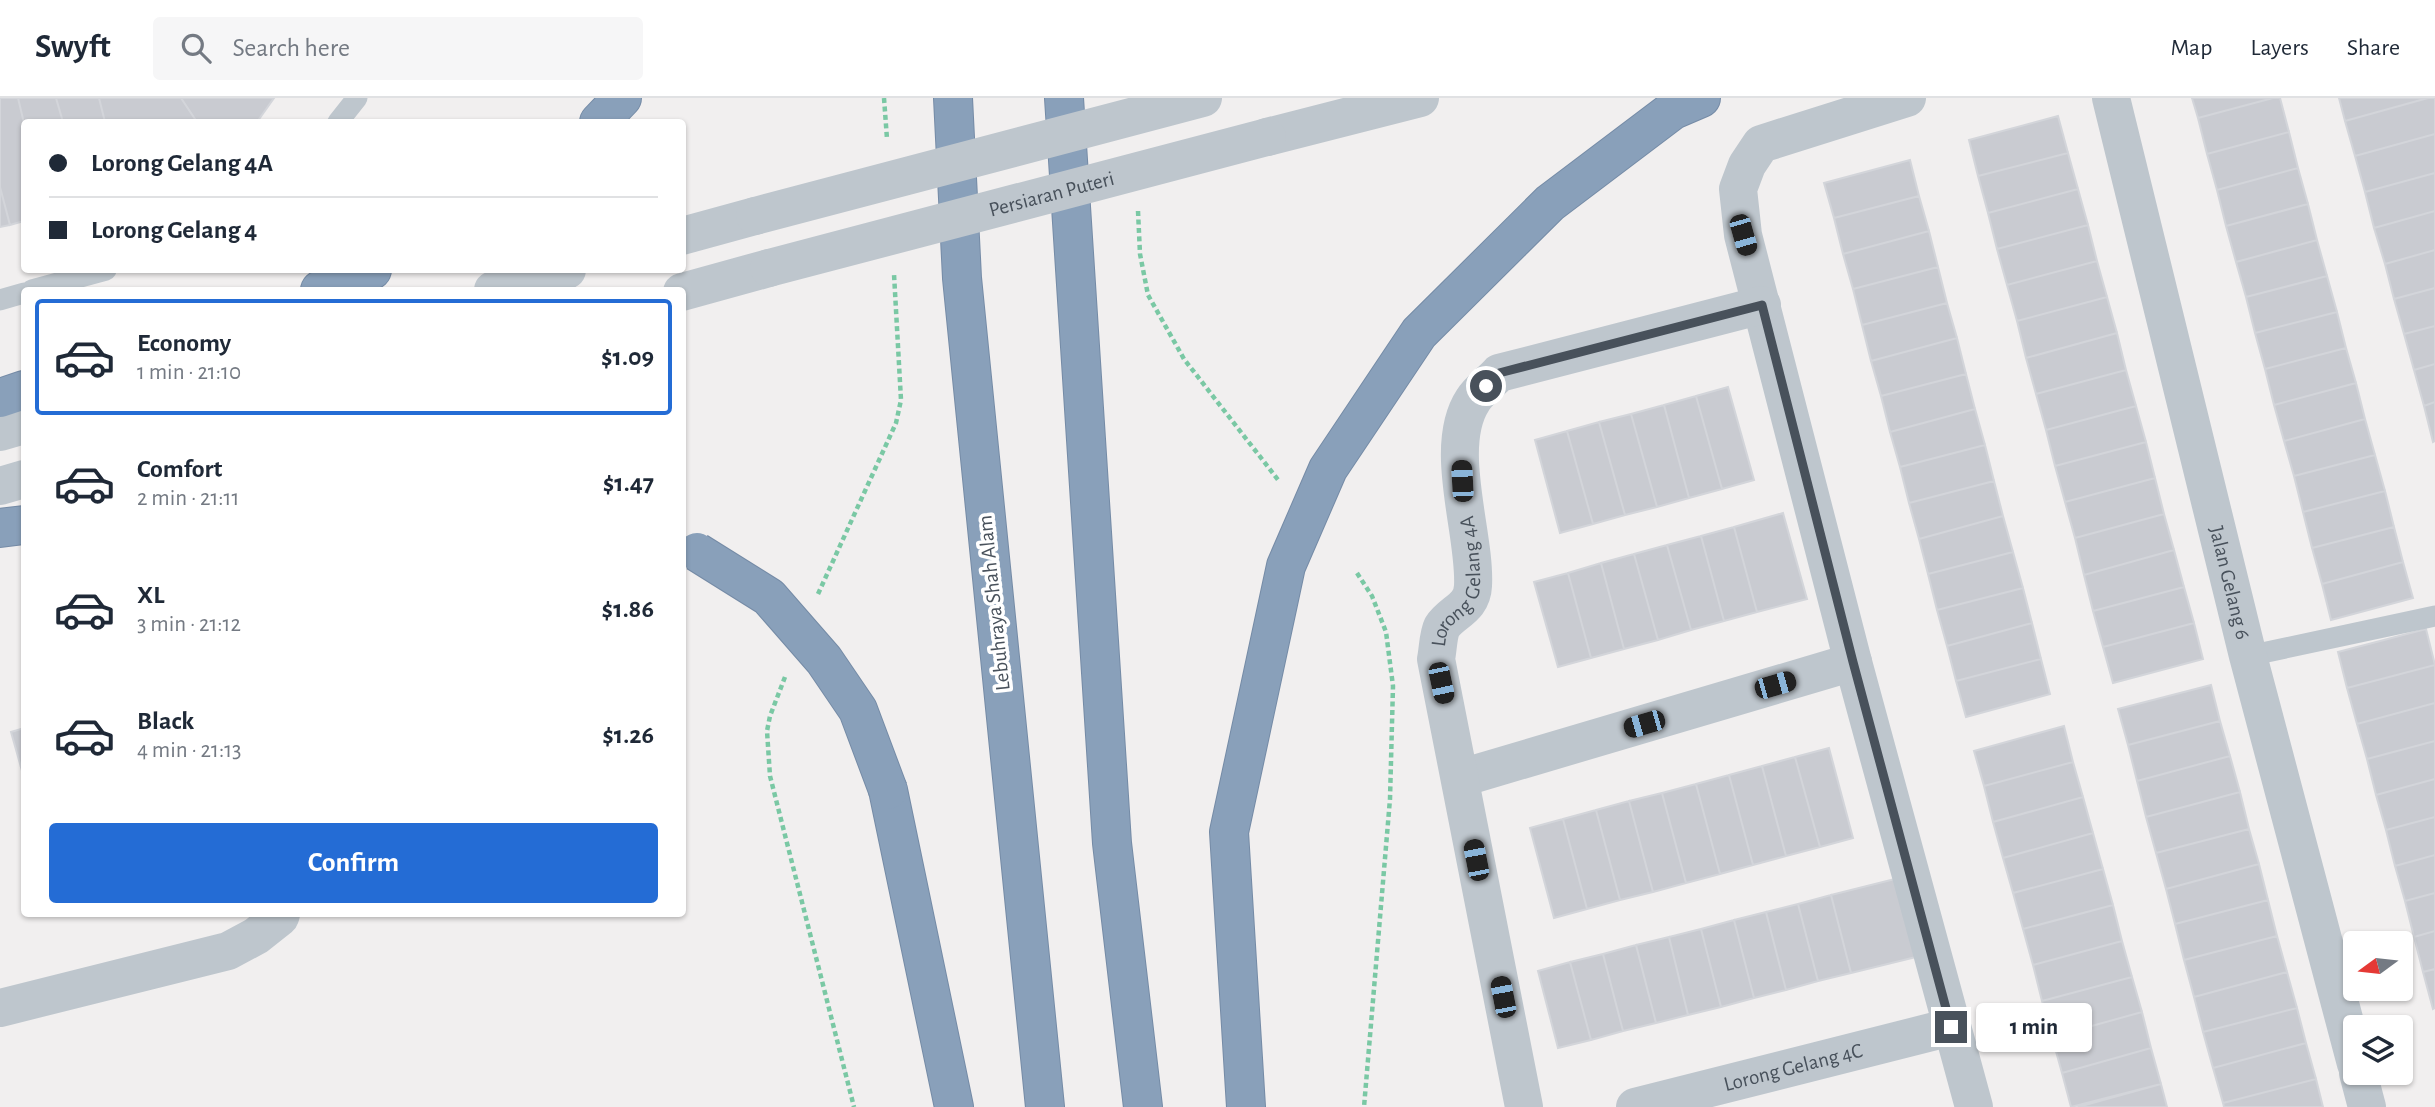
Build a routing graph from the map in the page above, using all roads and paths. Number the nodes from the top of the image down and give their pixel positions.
1 (357, 98) edge
2 (622, 98) edge
3 (884, 98) edge
4 (953, 98) edge
5 (1064, 98) edge
6 (1203, 98) edge
7 (1420, 98) edge
8 (1701, 98) edge
9 (1907, 98) edge
10 (2111, 98) edge
11 (340, 119) edge
12 (602, 119) edge
13 (887, 152) dead end
14 (1138, 206) dead end
15 (686, 235) edge
16 (95, 273) edge
17 (364, 273) edge
18 (556, 273) edge
19 (894, 273) dead end
20 (43, 287) edge
21 (328, 287) edge
22 (504, 287) edge
23 (686, 291) edge
24 (21, 294) edge
25 (0, 300) edge
26 (1762, 305) junction
27 (21, 391) edge
28 (0, 398) edge
29 (21, 426) edge
30 (0, 432) edge
31 (21, 480) edge
32 (1280, 482) dead end
33 (0, 486) edge
34 (21, 525) edge
35 (0, 528) edge
36 (690, 548) edge
37 (1357, 573) dead end
38 (815, 601) dead end
39 (2435, 616) edge
40 (2248, 656) junction
41 (1853, 662) junction
42 (790, 665) dead end
43 (1461, 778) junction
44 (280, 917) edge
45 (0, 1008) edge
46 (2343, 1015) edge
47 (1951, 1027) junction
48 (2361, 1085) edge
49 (854, 1107) edge
50 (954, 1107) edge
51 (1045, 1107) edge
52 (1143, 1107) edge
53 (1246, 1107) edge
54 (1364, 1107) edge
55 (1524, 1107) edge
56 (1635, 1107) edge
57 (1974, 1107) edge
58 (2367, 1107) edge

1 - 11 lane
2 - 12 highway
3 - 13 path
4 - 51 highway, Lebuhraya Shah Alam
5 - 52 highway
6 - 15 street, bridge
7 - 23 street, Persiaran Puteri, bridge
8 - 53 highway
9 - 26 street
10 - 40 street, Jalan Gelang 6
14 - 32 path
16 - 20 lane
17 - 21 highway
18 - 22 street
19 - 38 path
24 - 25 lane
26 - 41 street
26 - 43 street, Lorong Gelang 4A
27 - 28 highway
29 - 30 street
31 - 33 street
34 - 35 highway
36 - 50 highway, bridge
37 - 54 path
39 - 40 lane
40 - 46 street, Jalan Gelang 6
41 - 43 street
41 - 47 street
42 - 49 path
43 - 55 street, Lorong Gelang 4A
44 - 45 street
47 - 56 street, Lorong Gelang 4C
47 - 57 street
48 - 58 street

